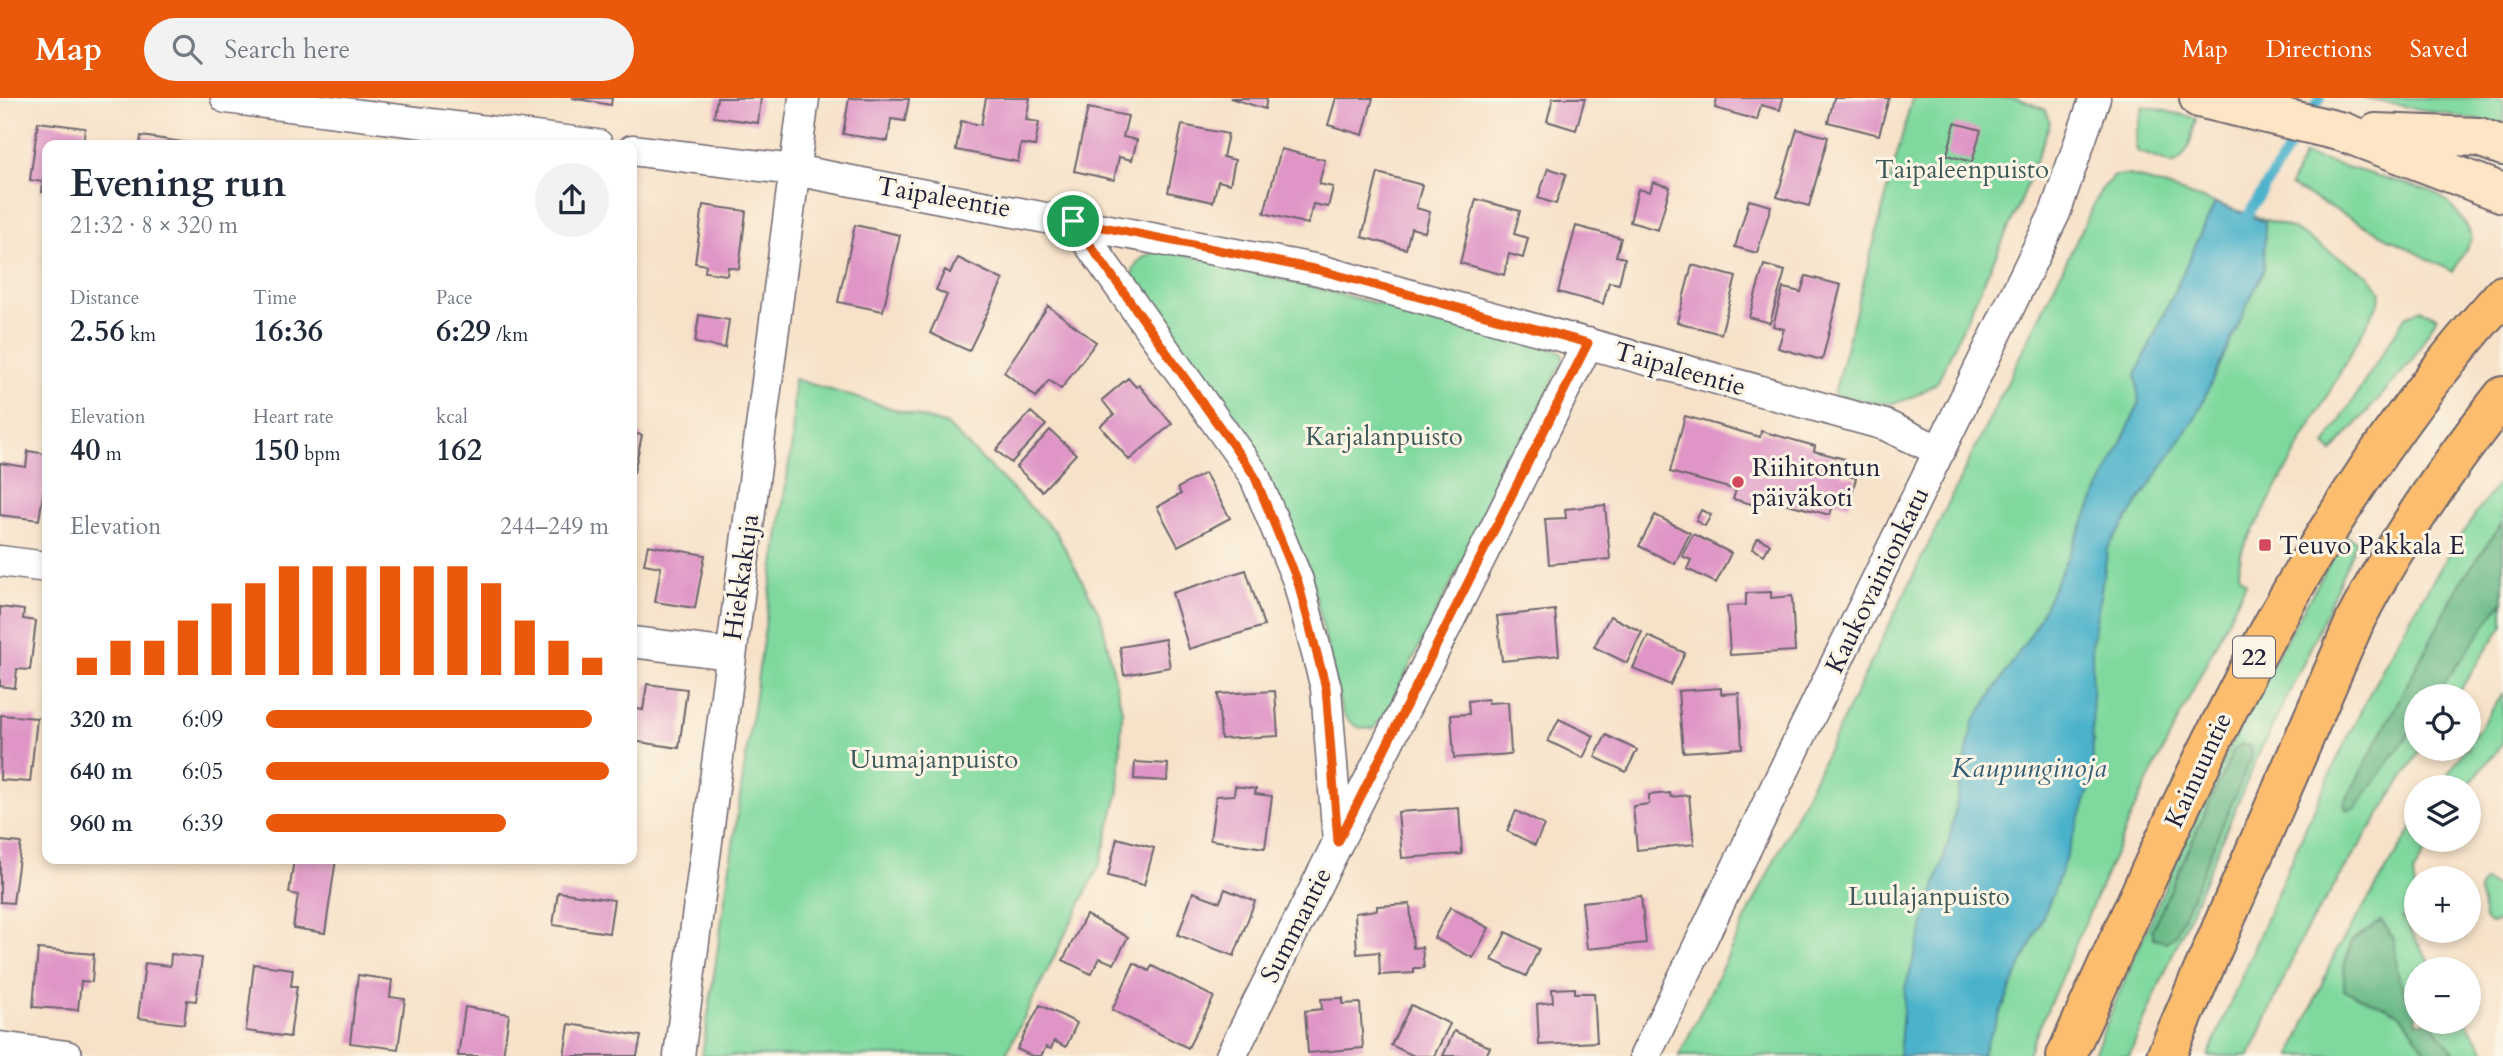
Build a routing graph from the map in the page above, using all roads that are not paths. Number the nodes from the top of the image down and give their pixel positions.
1 (226, 98) edge
2 (804, 98) edge
3 (2095, 98) edge
4 (2199, 98) edge
5 (2343, 132) junction
6 (558, 140) edge
7 (2503, 146) edge
8 (637, 150) edge
9 (794, 170) junction
10 (2503, 193) edge
11 (1073, 221) junction
12 (2503, 295) edge
13 (1588, 343) junction
14 (2503, 396) edge
15 (1940, 451) junction
16 (0, 561) edge
17 (42, 566) edge
18 (637, 643) edge
19 (731, 654) junction
20 (1338, 842) junction
21 (0, 1047) edge
22 (67, 1056) edge
23 (679, 1056) edge
24 (1231, 1056) edge
25 (1645, 1056) edge
26 (2066, 1056) edge
27 (2166, 1056) edge

1 - 6 street
2 - 9 street, Hiekkakuja
3 - 15 street, Kaukovainionkatu
4 - 5 street
5 - 7 street
5 - 10 street
8 - 9 street, Taipaleentie
9 - 11 street, Taipaleentie
9 - 19 street, Hiekkakuja
11 - 13 street, Taipaleentie
11 - 20 street
12 - 26 highway, Kainuuntie / 22
13 - 15 street, Taipaleentie
13 - 20 street, Summantie
14 - 27 highway
15 - 25 street, Kaukovainionkatu
16 - 17 street
18 - 19 street
19 - 23 street, Hiekkakuja
20 - 24 street, Summantie
21 - 22 street

